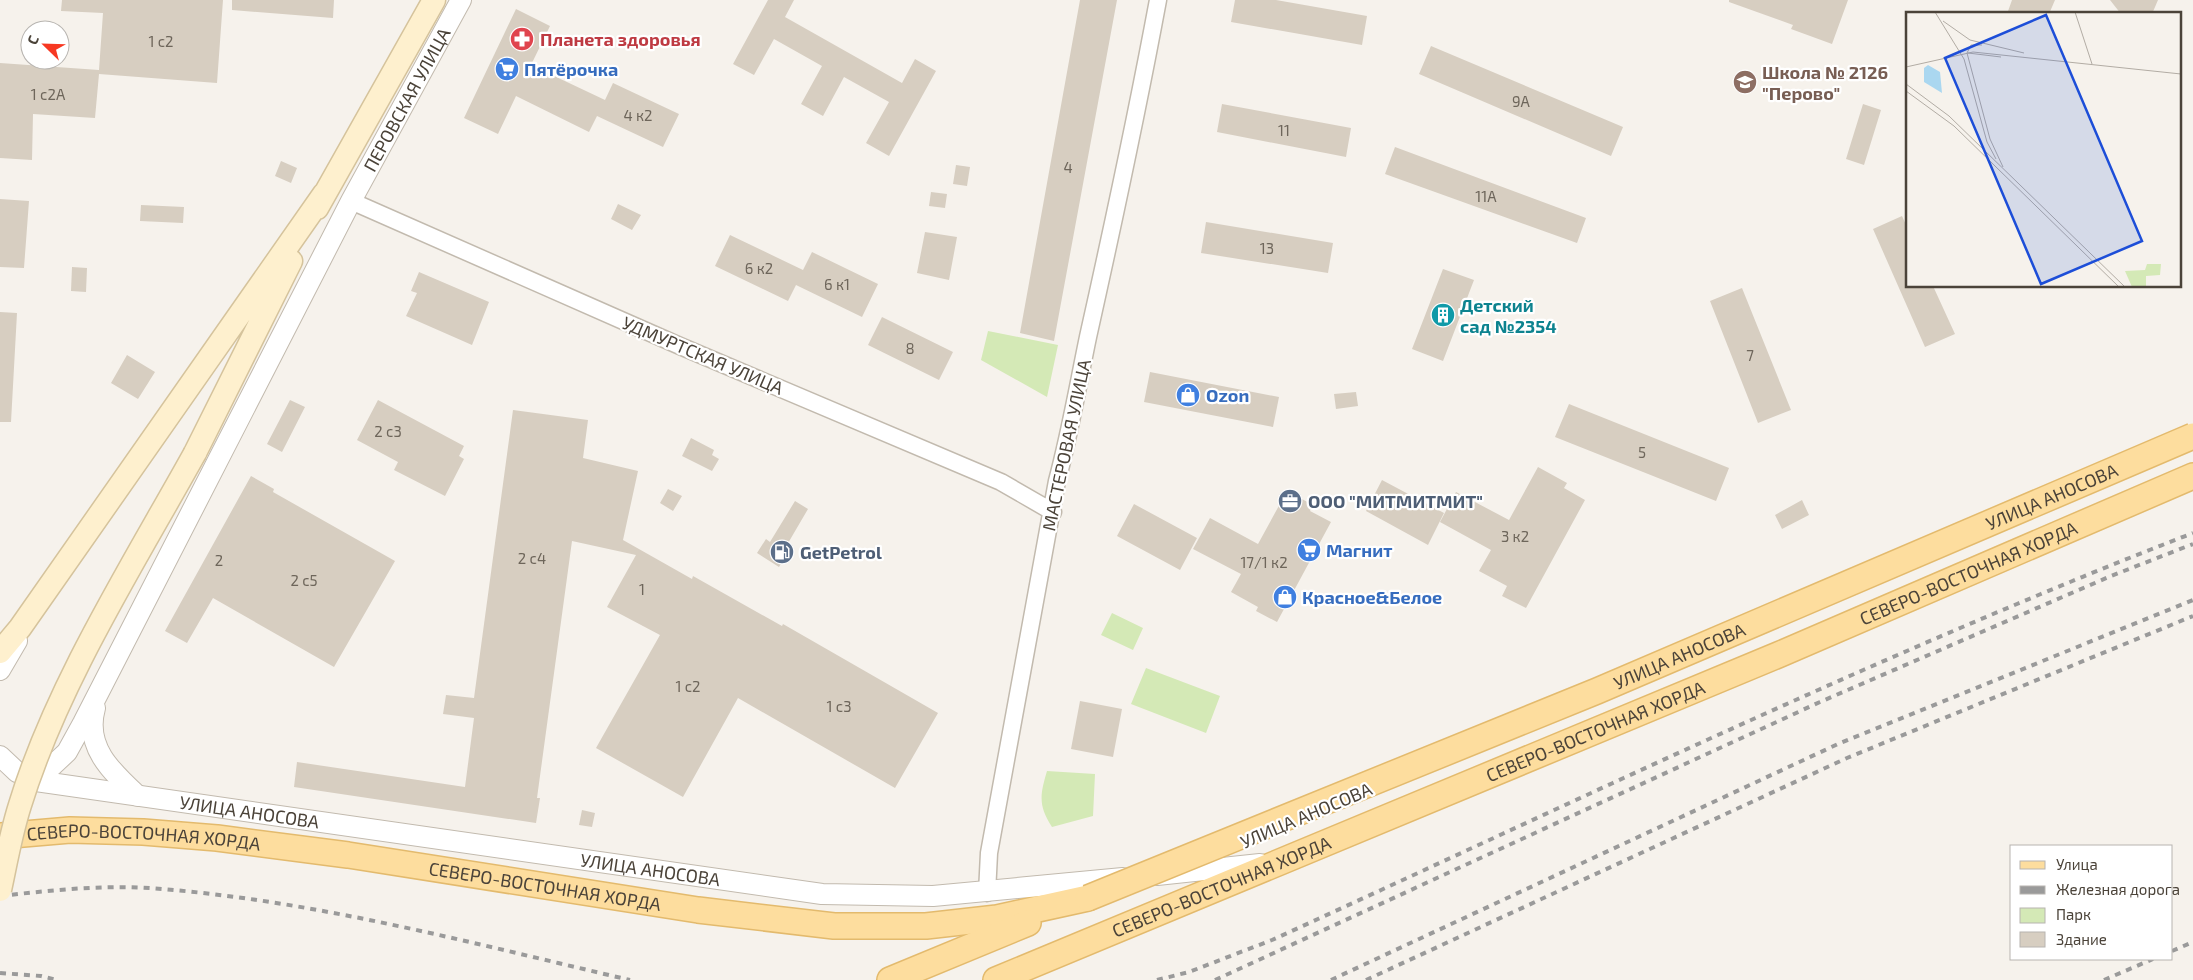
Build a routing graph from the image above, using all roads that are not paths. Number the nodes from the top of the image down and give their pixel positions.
1 (434, 0) edge
2 (461, 0) edge
3 (1158, 0) edge
4 (324, 194) junction
5 (352, 201) junction
6 (2193, 437) edge
7 (2193, 467) edge
8 (2193, 476) edge
9 (1053, 512) junction
10 (63, 566) junction
11 (0, 652) edge
12 (0, 670) edge
13 (103, 682) junction
14 (0, 756) edge
15 (36, 781) junction
16 (138, 796) junction
17 (0, 836) edge
18 (1164, 875) junction
19 (0, 890) edge
20 (987, 893) junction
21 (1088, 898) junction
22 (890, 980) edge
23 (996, 980) edge

1 - 4 main road, ПЕРОВСКАЯ УЛИЦА
2 - 5 street, ПЕРОВСКАЯ УЛИЦА
3 - 9 street, МАСТЕРОВАЯ УЛИЦА
4 - 10 main road
4 - 19 main road, bridge
5 - 9 street, УДМУРТСКАЯ УЛИЦА
5 - 13 street, ПЕРОВСКАЯ УЛИЦА
6 - 18 street, УЛИЦА АНОСОВА
6 - 21 main road, СЕВЕРО-ВОСТОЧНАЯ ХОРДА, bridge
7 - 18 street, УЛИЦА АНОСОВА
8 - 23 main road, СЕВЕРО-ВОСТОЧНАЯ ХОРДА
9 - 20 street, МАСТЕРОВАЯ УЛИЦА
10 - 11 main road
10 - 12 street
13 - 15 street
13 - 16 street
14 - 15 street
15 - 16 street, УЛИЦА АНОСОВА
16 - 20 street, УЛИЦА АНОСОВА
17 - 21 main road, СЕВЕРО-ВОСТОЧНАЯ ХОРДА
18 - 20 street, УЛИЦА АНОСОВА
21 - 22 main road, СЕВЕРО-ВОСТОЧНАЯ ХОРДА

